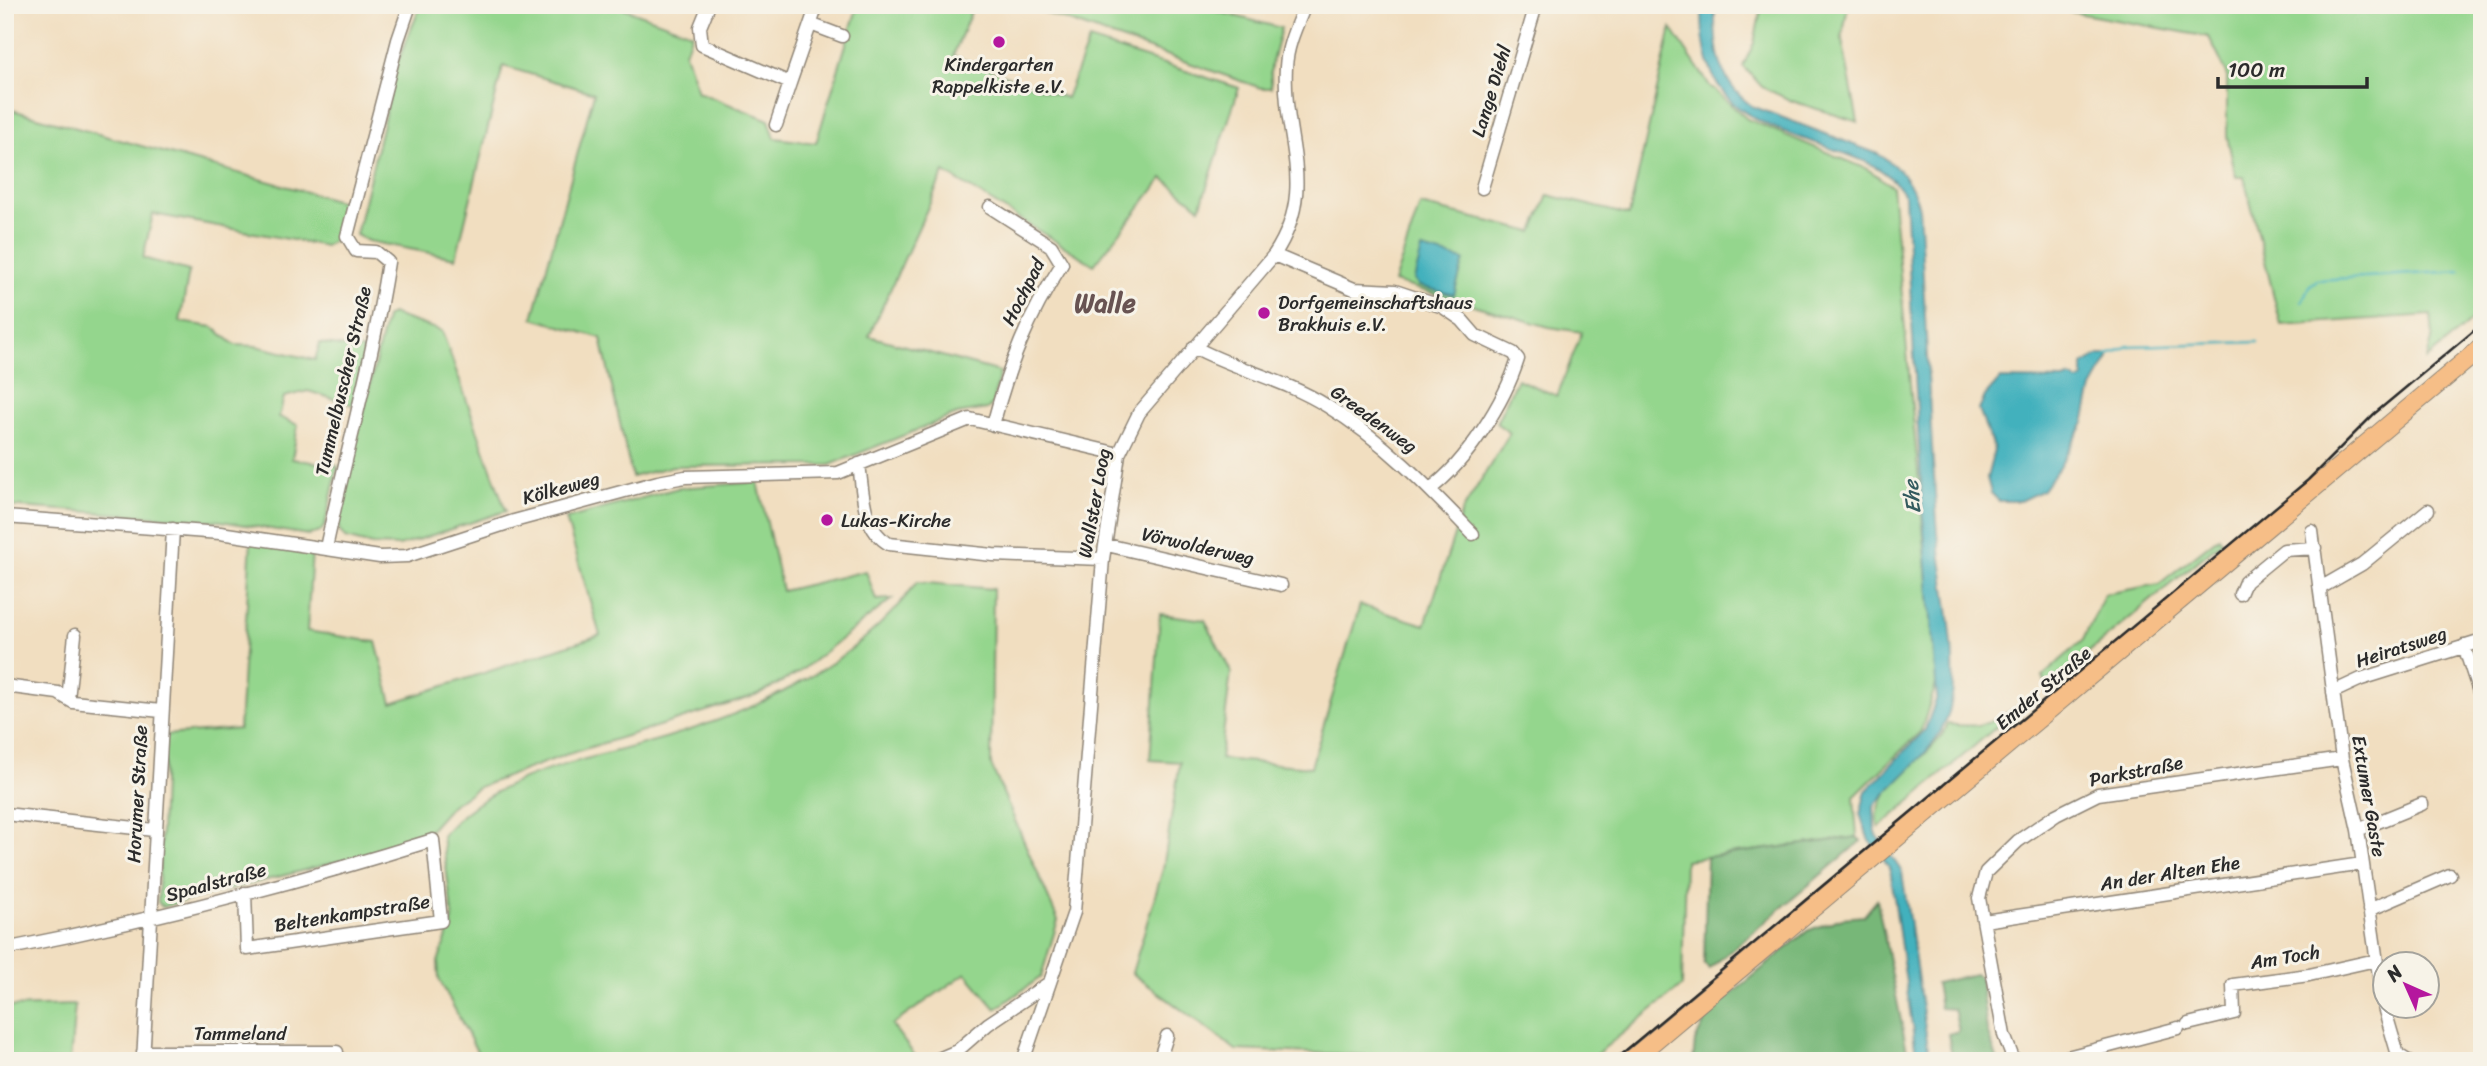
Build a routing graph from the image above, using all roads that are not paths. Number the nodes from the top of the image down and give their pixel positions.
1 (410, 5) edge
2 (709, 5) edge
3 (817, 5) edge
4 (1305, 5) edge
5 (1536, 5) edge
6 (813, 24) junction
7 (842, 36) dead end
8 (790, 83) junction
9 (776, 125) dead end
10 (1482, 188) dead end
11 (990, 207) dead end
12 (1274, 255) junction
13 (2482, 346) edge
14 (1194, 347) junction
15 (993, 425) junction
16 (1119, 454) junction
17 (859, 464) junction
18 (1430, 489) junction
19 (2428, 510) dead end
20 (5, 517) edge
21 (173, 529) junction
22 (2312, 531) dead end
23 (1473, 534) dead end
24 (1107, 545) junction
25 (326, 548) junction
26 (2315, 548) junction
27 (1103, 559) junction
28 (1281, 585) dead end
29 (2322, 587) junction
30 (2240, 594) dead end
31 (75, 635) dead end
32 (2482, 641) edge
33 (2464, 646) junction
34 (5, 686) edge
35 (2333, 692) junction
36 (68, 699) junction
37 (2482, 701) edge
38 (161, 711) junction
39 (2342, 758) junction
40 (2422, 804) dead end
41 (5, 814) edge
42 (154, 830) junction
43 (2358, 830) junction
44 (433, 841) joint
45 (2362, 864) junction
46 (2450, 875) dead end
47 (245, 893) junction
48 (2369, 910) junction
49 (149, 920) junction
50 (1984, 921) junction
51 (5, 949) edge
52 (2375, 950) edge
53 (2372, 961) edge
54 (1049, 983) junction
55 (2387, 1020) edge
56 (1167, 1036) dead end
57 (337, 1052) dead end
58 (143, 1056) edge
59 (2398, 1059) edge
60 (934, 1061) edge
61 (1023, 1061) edge
62 (1159, 1061) edge
63 (1630, 1061) edge
64 (2014, 1061) edge
65 (2052, 1061) edge

1 - 25 street, Tummelbuscher Straße
2 - 8 street
3 - 6 street
4 - 12 street, Wallster Loog
5 - 10 street, Lange Diehl
6 - 7 street
6 - 8 street
8 - 9 street
11 - 15 street, Hochpad
12 - 14 street, Wallster Loog
12 - 18 street
13 - 63 main road, Emder Straße
14 - 16 street, Wallster Loog
14 - 18 street, Greedenweg
15 - 16 street, Kölkeweg
15 - 17 street, Kölkeweg
16 - 24 street, Wallster Loog
17 - 25 street, Kölkeweg
17 - 27 street
18 - 23 street, Greedenweg
19 - 29 street
20 - 21 street, Kölkeweg
21 - 25 street, Kölkeweg
21 - 38 street, Horumer Straße
22 - 26 street, Extumer Gaste
24 - 27 street, Wallster Loog
24 - 28 street, Vörwolderweg
26 - 29 street, Extumer Gaste
26 - 30 street
27 - 54 street, Wallster Loog
29 - 35 street, Extumer Gaste
31 - 36 street
32 - 33 street, Heiratsweg
33 - 35 street, Heiratsweg
33 - 37 street
34 - 36 street
35 - 39 street, Extumer Gaste
36 - 38 street
38 - 42 street, Horumer Straße
39 - 43 street, Extumer Gaste
39 - 50 street, Parkstraße
40 - 43 street
41 - 42 street
42 - 49 street, Horumer Straße
43 - 45 street, Extumer Gaste
44 - 47 street, Spaalstraße
44 - 47 street, Beltenkampstraße
45 - 48 street, Extumer Gaste
45 - 50 street, An der Alten Ehe
46 - 48 street
47 - 49 street, Spaalstraße
48 - 52 street, Extumer Gaste
49 - 51 street, Spaalstraße
49 - 58 street, Horumer Straße
50 - 64 street, Parkstraße
53 - 65 street, Am Toch
54 - 60 street
54 - 61 street, Wallster Loog
55 - 59 street, Extumer Gaste
56 - 62 street
57 - 58 street, Tammeland

